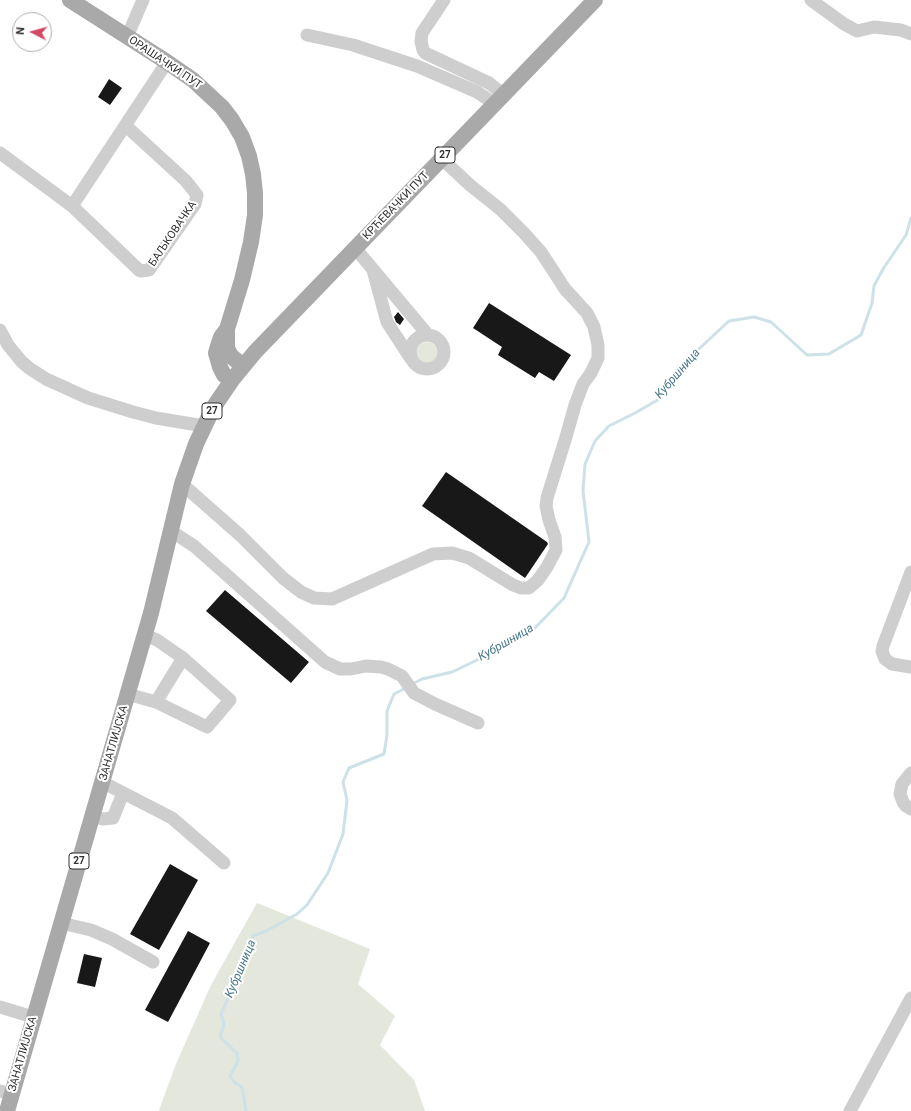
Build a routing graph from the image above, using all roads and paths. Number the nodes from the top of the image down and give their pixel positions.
1 (70, 0) edge
2 (143, 0) edge
3 (444, 0) edge
4 (595, 0) edge
5 (811, 0) edge
6 (911, 34) edge
7 (307, 35) dead end
8 (127, 37) junction
9 (167, 62) junction
10 (499, 100) junction
11 (126, 126) junction
12 (0, 153) edge
13 (442, 159) junction
14 (72, 206) junction
15 (355, 248) junction
16 (372, 268) junction
17 (227, 329) junction
18 (0, 330) edge
19 (428, 335) junction
20 (411, 359) junction
21 (242, 366) junction
22 (232, 380) junction
23 (204, 426) junction
24 (182, 484) junction
25 (171, 531) junction
26 (911, 572) edge
27 (145, 635) junction
28 (183, 658) junction
29 (911, 667) edge
30 (128, 694) junction
31 (156, 702) junction
32 (478, 722) dead end
33 (911, 773) edge
34 (102, 782) junction
35 (123, 793) junction
36 (911, 809) edge
37 (92, 816) junction
38 (224, 863) dead end
39 (61, 923) junction
40 (153, 962) dead end
41 (911, 998) edge
42 (0, 1007) edge
43 (34, 1017) junction
44 (6, 1093) edge
45 (7, 1111) edge
46 (850, 1111) edge

1 - 8 main road, ОРАШАЧКИ ПУТ
2 - 8 street
3 - 10 street
4 - 10 main road, КРЋЕВАЧКИ ПУТ / 27
5 - 6 street
7 - 10 street
8 - 9 main road, ОРАШАЧКИ ПУТ
9 - 11 street
9 - 17 main road, ОРАШАЧКИ ПУТ
10 - 13 main road, КРЋЕВАЧКИ ПУТ / 27
11 - 14 street
11 - 14 street, БАЉКОВАЧКА
12 - 14 street, БАЉКОВАЧКА
13 - 15 main road, КРЋЕВАЧКИ ПУТ / 27
13 - 24 street
15 - 16 street
15 - 21 main road, КРЋЕВАЧКИ ПУТ / 27
16 - 19 street
16 - 20 street
17 - 21 main road
17 - 22 main road
18 - 23 street
19 - 20 street
19 - 20 street
21 - 22 main road, КРЋЕВАЧКИ ПУТ / 27
22 - 23 main road, ЗАНАТЛИЈСКА / 27
23 - 24 main road, ЗАНАТЛИЈСКА / 27
24 - 25 main road, ЗАНАТЛИЈСКА / 27
25 - 27 main road, ЗАНАТЛИЈСКА / 27
25 - 32 street
26 - 29 street
27 - 28 street
27 - 30 main road, ЗАНАТЛИЈСКА / 27
28 - 31 street
28 - 31 street
30 - 31 street
30 - 34 main road, ЗАНАТЛИЈСКА / 27
33 - 36 street
34 - 35 street
34 - 37 main road, ЗАНАТЛИЈСКА / 27
35 - 37 street
35 - 38 street
37 - 39 main road, ЗАНАТЛИЈСКА / 27
39 - 40 street
39 - 43 main road, ЗАНАТЛИЈСКА / 27
41 - 46 street
42 - 43 street
43 - 44 main road, ЗАНАТЛИЈСКА / 27
44 - 45 main road, ЗАНАТЛИЈСКА / 27

